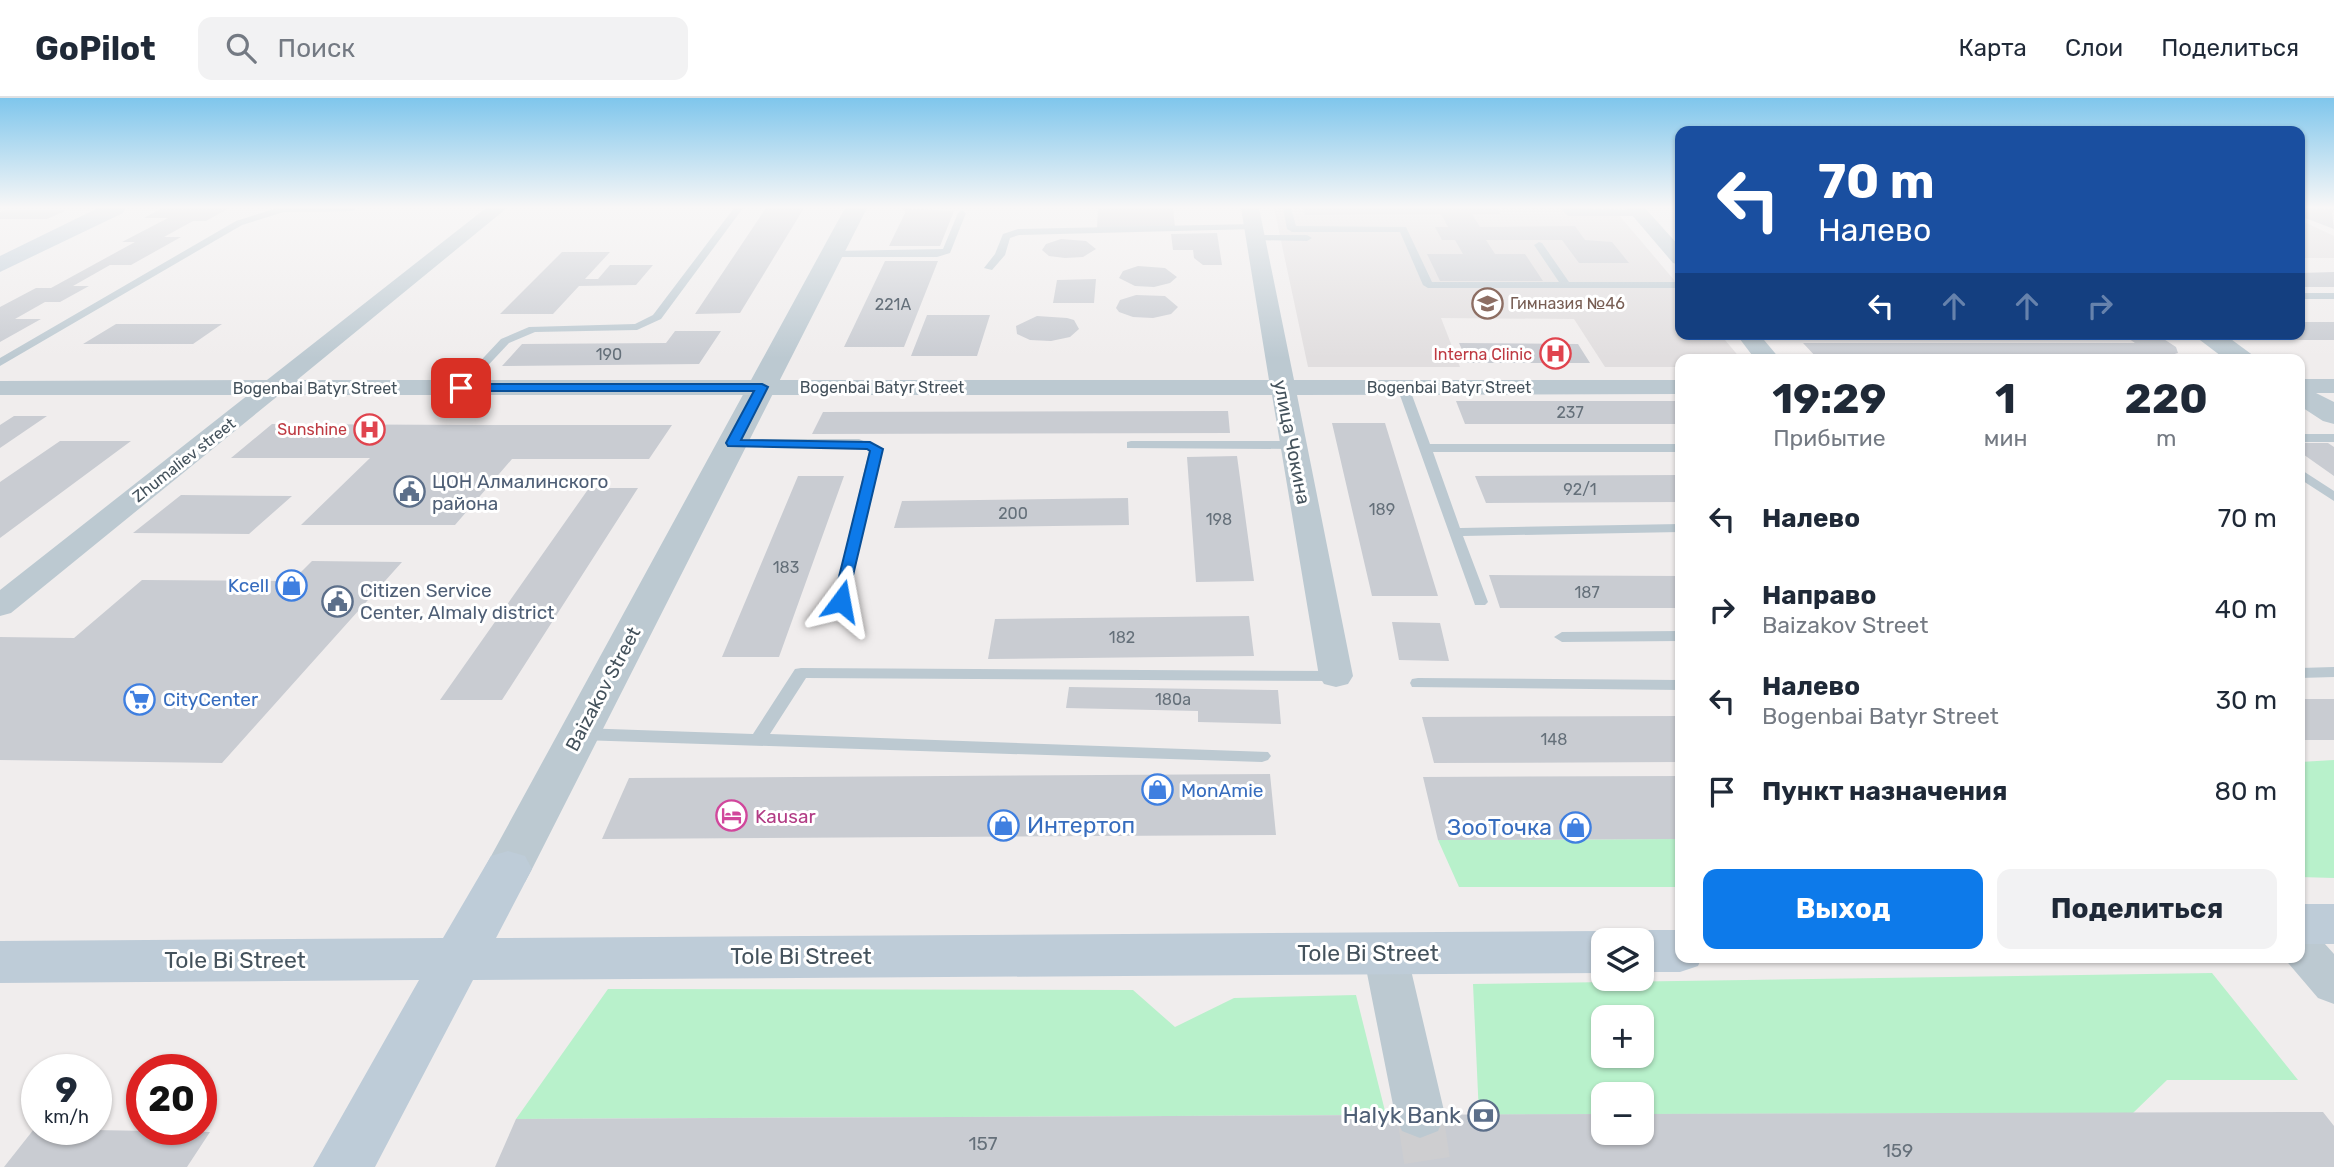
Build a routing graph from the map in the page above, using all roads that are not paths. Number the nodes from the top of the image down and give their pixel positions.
1 (179, 258) edge
2 (436, 258) edge
3 (701, 258) edge
4 (830, 258) edge
5 (998, 258) edge
6 (1258, 258) edge
7 (1416, 258) edge
8 (1548, 258) edge
9 (989, 268) dead end
10 (1566, 285) junction
11 (1675, 285) edge
12 (2305, 296) edge
13 (2320, 296) junction
14 (2334, 296) edge
15 (2334, 302) edge
16 (1752, 340) edge
17 (2214, 340) edge
18 (1764, 354) edge
19 (2236, 354) edge
20 (0, 363) edge
21 (2305, 386) edge
22 (2334, 386) edge
23 (762, 387) junction
24 (1282, 387) junction
25 (1403, 387) junction
26 (1675, 387) edge
27 (0, 388) edge
28 (275, 388) junction
29 (461, 388) junction
30 (2305, 397) edge
31 (2334, 415) edge
32 (2305, 438) edge
33 (2334, 438) edge
34 (733, 443) junction
35 (1292, 444) junction
36 (1131, 445) dead end
37 (1675, 448) edge
38 (1425, 449) junction
39 (2305, 477) edge
40 (2334, 497) edge
41 (1675, 528) edge
42 (1455, 532) junction
43 (841, 601) dead end
44 (1480, 602) dead end
45 (0, 606) edge
46 (1675, 636) edge
47 (1562, 637) dead end
48 (2334, 672) edge
49 (2305, 673) edge
50 (1336, 676) joint
51 (1418, 683) dead end
52 (1675, 685) edge
53 (579, 734) junction
54 (758, 740) junction
55 (1262, 756) dead end
56 (508, 869) joint
57 (2305, 924) edge
58 (2334, 924) edge
59 (1591, 951) edge
60 (1654, 951) edge
61 (1675, 951) edge
62 (1385, 953) junction
63 (2305, 953) edge
64 (460, 958) junction
65 (0, 962) edge
66 (2334, 985) edge
67 (1420, 1115) tunnel mouth
68 (343, 1167) edge

1 - 20 lane
2 - 28 street, Zhumaliev street
3 - 29 lane
4 - 23 street, Baizakov Street
5 - 9 lane
6 - 24 street, улица Чокина
7 - 10 lane
8 - 10 lane
10 - 11 lane
12 - 13 lane
13 - 14 lane
13 - 15 lane
16 - 18 street
17 - 19 street
21 - 22 street
23 - 24 street, Bogenbai Batyr Street
23 - 29 street, Bogenbai Batyr Street
23 - 34 street, Baizakov Street
24 - 25 street, Bogenbai Batyr Street
24 - 35 street, улица Чокина
25 - 26 street, Bogenbai Batyr Street
25 - 38 lane
27 - 28 street, Bogenbai Batyr Street
28 - 29 street, Bogenbai Batyr Street
28 - 45 street, Zhumaliev street
30 - 31 street
32 - 33 lane
34 - 43 lane
34 - 53 street, Baizakov Street
35 - 36 lane
35 - 50 street, улица Чокина
37 - 38 lane
38 - 42 lane
39 - 40 lane
41 - 42 lane
42 - 44 lane
46 - 47 lane
48 - 49 lane
50 - 54 lane
51 - 52 lane
53 - 54 lane
53 - 56 street, Baizakov Street
54 - 55 lane
56 - 64 main road, Baizakov Street
57 - 58 main road
59 - 62 main road, Tole Bi Street
60 - 61 main road
62 - 64 main road, Tole Bi Street
62 - 67 street
63 - 66 street
64 - 65 main road, Tole Bi Street
64 - 68 main road, Baizakov Street

